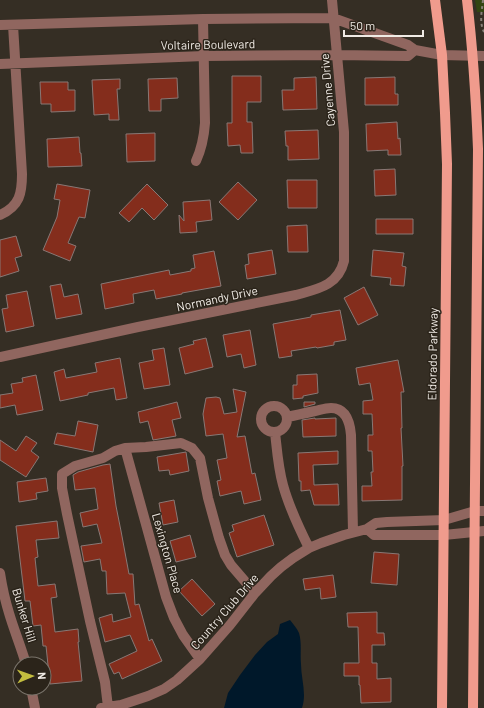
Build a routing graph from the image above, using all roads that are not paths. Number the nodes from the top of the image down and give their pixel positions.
1 (332, 0) edge
2 (436, 0) edge
3 (467, 0) edge
4 (334, 18) junction
5 (203, 19) junction
6 (0, 25) edge
7 (13, 25) junction
8 (415, 50) junction
9 (337, 55) junction
10 (442, 55) junction
11 (204, 56) junction
12 (473, 56) junction
13 (484, 56) edge
14 (15, 63) junction
15 (0, 64) edge
16 (196, 161) dead end
17 (344, 178) joint
18 (0, 215) edge
19 (0, 357) edge
20 (287, 417) junction
21 (275, 432) junction
22 (125, 448) junction
23 (479, 511) edge
24 (444, 520) junction
25 (367, 529) junction
26 (479, 531) edge
27 (353, 532) junction
28 (444, 535) junction
29 (309, 548) junction
30 (0, 573) edge
31 (255, 593) junction
32 (24, 656) edge
33 (200, 659) junction
34 (33, 696) edge
35 (105, 707) edge
36 (35, 708) edge
37 (442, 708) edge
38 (473, 708) edge

1 - 4 street, Cayenne Drive
2 - 10 main road, Eldorado Parkway
3 - 12 main road
4 - 5 street, Voltaire Boulevard
4 - 8 street, Voltaire Boulevard
4 - 9 street, Cayenne Drive
5 - 7 street, Voltaire Boulevard
5 - 11 street
6 - 7 street, Voltaire Boulevard
7 - 14 street
8 - 9 street, Voltaire Boulevard
8 - 10 street, Voltaire Boulevard
9 - 11 street, Voltaire Boulevard
9 - 17 street, Cayenne Drive
10 - 12 street, Voltaire Boulevard
10 - 24 main road, Eldorado Parkway
11 - 14 street, Voltaire Boulevard
11 - 16 street
12 - 13 street, Voltaire Boulevard
12 - 23 main road
14 - 15 street, Voltaire Boulevard
14 - 18 street
17 - 19 street, Normandy Drive
20 - 21 street
20 - 21 street
20 - 27 street
21 - 29 street
22 - 31 street
22 - 33 street, Lexington Place
22 - 35 street
23 - 24 street, Country Club Drive
23 - 26 main road
24 - 25 street, Country Club Drive
24 - 28 main road, Eldorado Parkway
25 - 27 street, Country Club Drive
25 - 28 street
26 - 28 street
26 - 38 main road
27 - 29 street, Country Club Drive
28 - 37 main road, Eldorado Parkway
29 - 31 street, Country Club Drive
30 - 32 street, Bunker Hill
31 - 33 street, Country Club Drive
33 - 35 street, Country Club Drive
34 - 36 street

